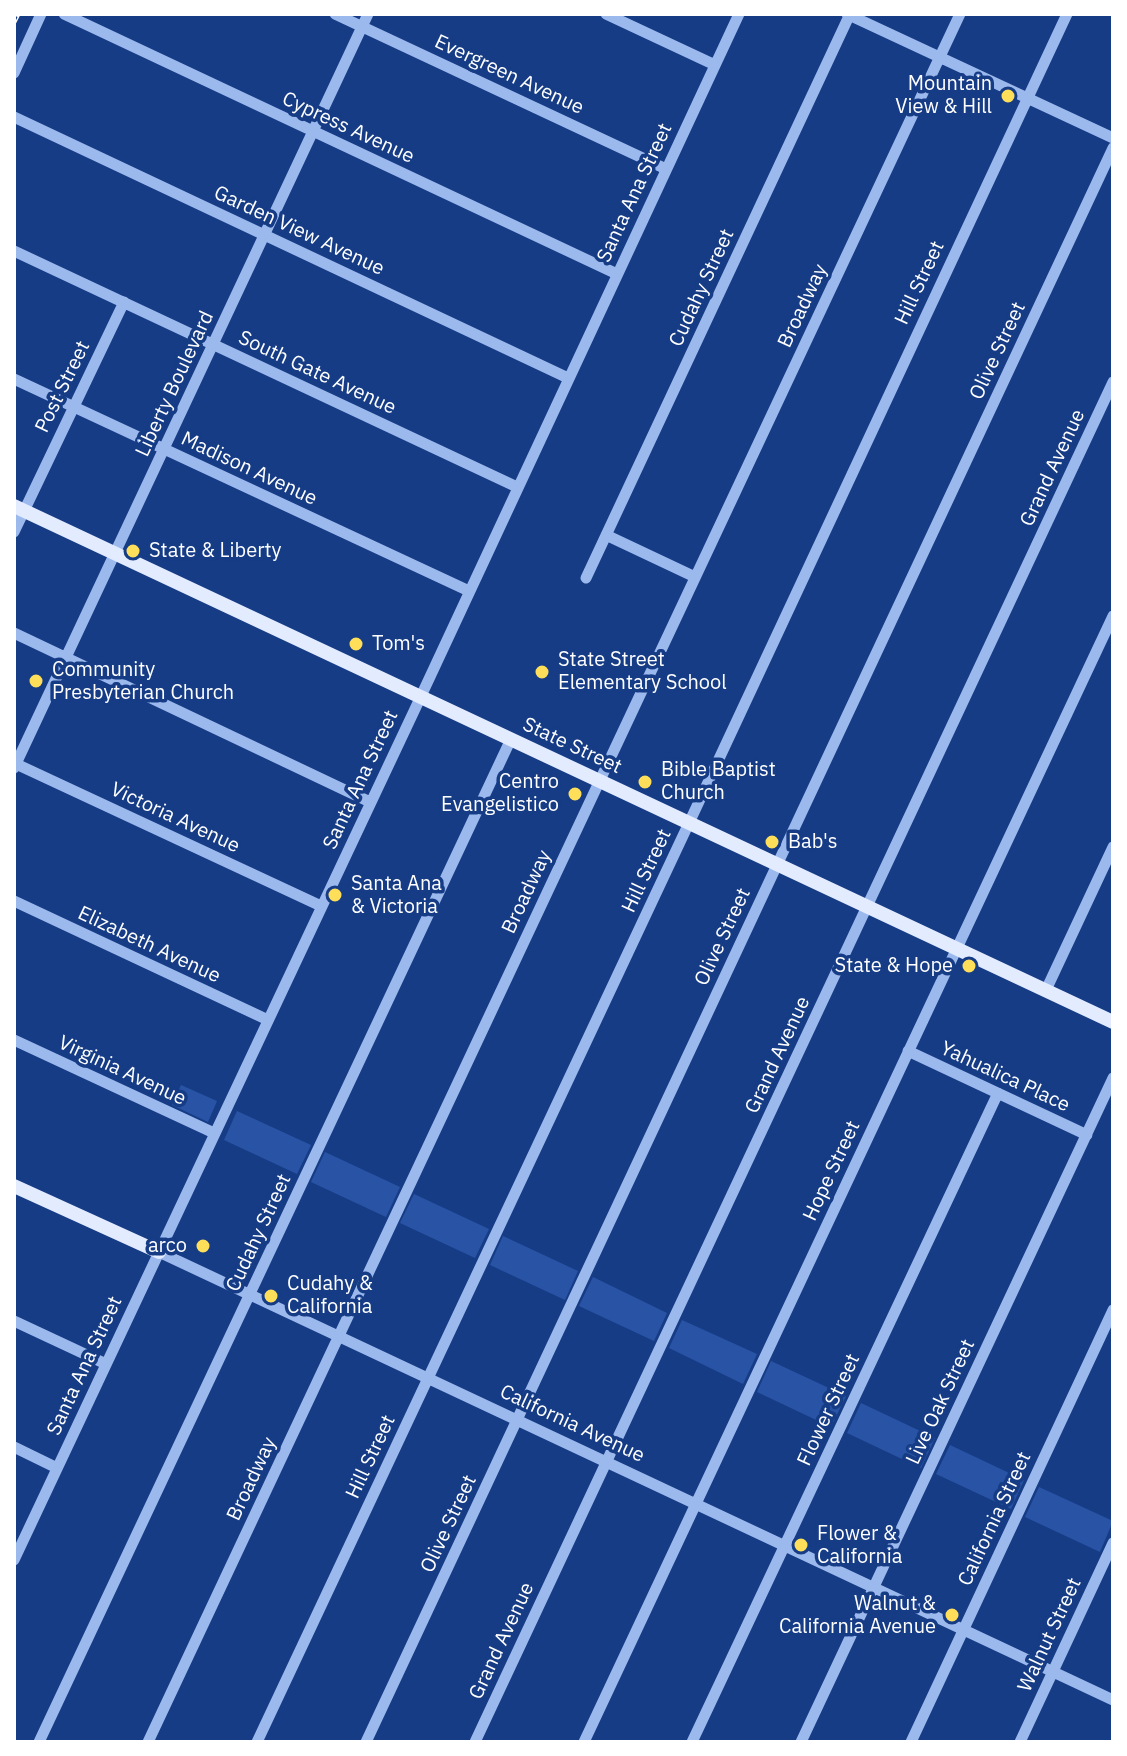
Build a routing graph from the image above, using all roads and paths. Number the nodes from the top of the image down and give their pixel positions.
1 (41, 14) edge
2 (64, 14) edge
3 (335, 14) edge
4 (368, 14) edge
5 (606, 14) edge
6 (739, 14) edge
7 (849, 14) edge
8 (960, 14) edge
9 (1067, 14) edge
10 (362, 27) junction
11 (939, 57) junction
12 (715, 65) junction
13 (14, 73) edge
14 (1027, 99) junction
15 (14, 117) edge
16 (313, 131) junction
17 (1113, 138) edge
18 (1113, 148) edge
19 (666, 169) junction
20 (264, 235) junction
21 (14, 251) edge
22 (617, 274) junction
23 (124, 302) junction
24 (213, 344) junction
25 (568, 378) junction
26 (14, 379) edge
27 (1113, 382) edge
28 (74, 407) junction
29 (164, 449) junction
30 (517, 487) junction
31 (19, 508) edge
32 (14, 532) edge
33 (606, 535) junction
34 (115, 554) junction
35 (695, 577) junction
36 (586, 578) dead end
37 (469, 591) junction
38 (1113, 616) edge
39 (14, 633) edge
40 (66, 659) junction
41 (420, 697) junction
42 (511, 739) junction
43 (15, 765) edge
44 (600, 781) junction
45 (370, 802) junction
46 (689, 823) junction
47 (1113, 847) edge
48 (777, 865) junction
49 (14, 901) edge
50 (321, 906) junction
51 (867, 907) junction
52 (956, 948) junction
53 (1046, 990) junction
54 (268, 1020) junction
55 (1113, 1022) edge
56 (14, 1040) edge
57 (908, 1051) junction
58 (1113, 1078) edge
59 (998, 1093) junction
60 (214, 1133) junction
61 (1087, 1135) junction
62 (14, 1186) edge
63 (159, 1252) junction
64 (249, 1295) junction
65 (1113, 1310) edge
66 (14, 1321) edge
67 (339, 1337) junction
68 (106, 1364) junction
69 (427, 1378) junction
70 (517, 1420) junction
71 (14, 1447) edge
72 (606, 1462) junction
73 (57, 1468) junction
74 (695, 1504) junction
75 (1113, 1543) edge
76 (785, 1546) junction
77 (14, 1560) edge
78 (874, 1588) junction
79 (963, 1629) junction
80 (1053, 1671) junction
81 (1113, 1700) edge
82 (39, 1742) edge
83 (148, 1742) edge
84 (257, 1742) edge
85 (366, 1742) edge
86 (475, 1742) edge
87 (584, 1742) edge
88 (692, 1742) edge
89 (801, 1742) edge
90 (911, 1742) edge
91 (1020, 1742) edge

1 - 13 street
2 - 16 street, Cypress Avenue
3 - 10 street, Evergreen Avenue
4 - 10 street, Liberty Boulevard
5 - 12 street
6 - 12 street, Santa Ana Street
7 - 11 street
7 - 33 street, Cudahy Street
8 - 11 street, Broadway
9 - 14 street, Hill Street
10 - 16 street, Liberty Boulevard
10 - 19 street, Evergreen Avenue
11 - 14 street
11 - 35 street, Broadway
12 - 19 street, Santa Ana Street
14 - 17 street
14 - 46 street, Hill Street
15 - 20 street, Garden View Avenue
16 - 20 street, Liberty Boulevard
16 - 22 street, Cypress Avenue
18 - 48 street, Olive Street
19 - 22 street, Santa Ana Street
20 - 24 street, Liberty Boulevard
20 - 25 street, Garden View Avenue
21 - 23 street, South Gate Avenue
22 - 25 street, Santa Ana Street
23 - 24 street, South Gate Avenue
23 - 28 street, Post Street
24 - 29 street, Liberty Boulevard
24 - 30 street, South Gate Avenue
25 - 30 street, Santa Ana Street
26 - 28 street, Madison Avenue
27 - 51 street, Grand Avenue
28 - 29 street, Madison Avenue
28 - 31 street, Post Street
29 - 34 street, Liberty Boulevard
29 - 37 street, Madison Avenue
30 - 37 street, Santa Ana Street
31 - 32 street, Post Street
31 - 34 main road, State Street
33 - 35 street
33 - 36 street, Cudahy Street
34 - 40 street, Liberty Boulevard
34 - 41 main road, State Street
35 - 44 street, Broadway
37 - 41 street, Santa Ana Street
38 - 52 street, Hope Street
39 - 40 street
40 - 43 street, Liberty Boulevard
40 - 45 street
41 - 42 main road, State Street
41 - 45 street, Santa Ana Street
42 - 44 main road, State Street
42 - 64 street, Cudahy Street
43 - 50 street, Victoria Avenue
44 - 46 main road, State Street
44 - 67 street, Broadway
45 - 50 street, Santa Ana Street
46 - 48 main road, State Street
46 - 69 street, Hill Street
47 - 53 street
48 - 51 main road, State Street
48 - 70 street, Olive Street
49 - 54 street, Elizabeth Avenue
50 - 54 street, Santa Ana Street
51 - 52 main road, State Street
51 - 72 street, Grand Avenue
52 - 53 main road, State Street
52 - 57 street, Hope Street
53 - 55 main road, State Street
54 - 60 street, Santa Ana Street
56 - 60 street, Virginia Avenue
57 - 59 street, Yahualica Place
57 - 74 street, Hope Street
58 - 61 street, Live Oak Street
59 - 61 street, Yahualica Place
59 - 76 street, Flower Street
60 - 63 street, Santa Ana Street
61 - 78 street, Live Oak Street
62 - 63 main road, California Avenue
63 - 64 street, California Avenue
63 - 68 street, Santa Ana Street
64 - 67 street, California Avenue
64 - 82 street, Cudahy Street
65 - 79 street, California Street
66 - 68 street
67 - 69 street, California Avenue
67 - 83 street, Broadway
68 - 73 street, Santa Ana Street
69 - 70 street, California Avenue
69 - 84 street, Hill Street
70 - 72 street, California Avenue
70 - 85 street, Olive Street
71 - 73 street
72 - 74 street, California Avenue
72 - 86 street, Grand Avenue
73 - 77 street, Santa Ana Street
74 - 76 street, California Avenue
74 - 87 street, Hope Street
75 - 80 street, Walnut Street
76 - 78 street, California Avenue
76 - 88 street, Flower Street
78 - 79 street, California Avenue
78 - 89 street, Live Oak Street
79 - 80 street, California Avenue
79 - 90 street, California Street
80 - 81 street, California Avenue
80 - 91 street, Walnut Street

